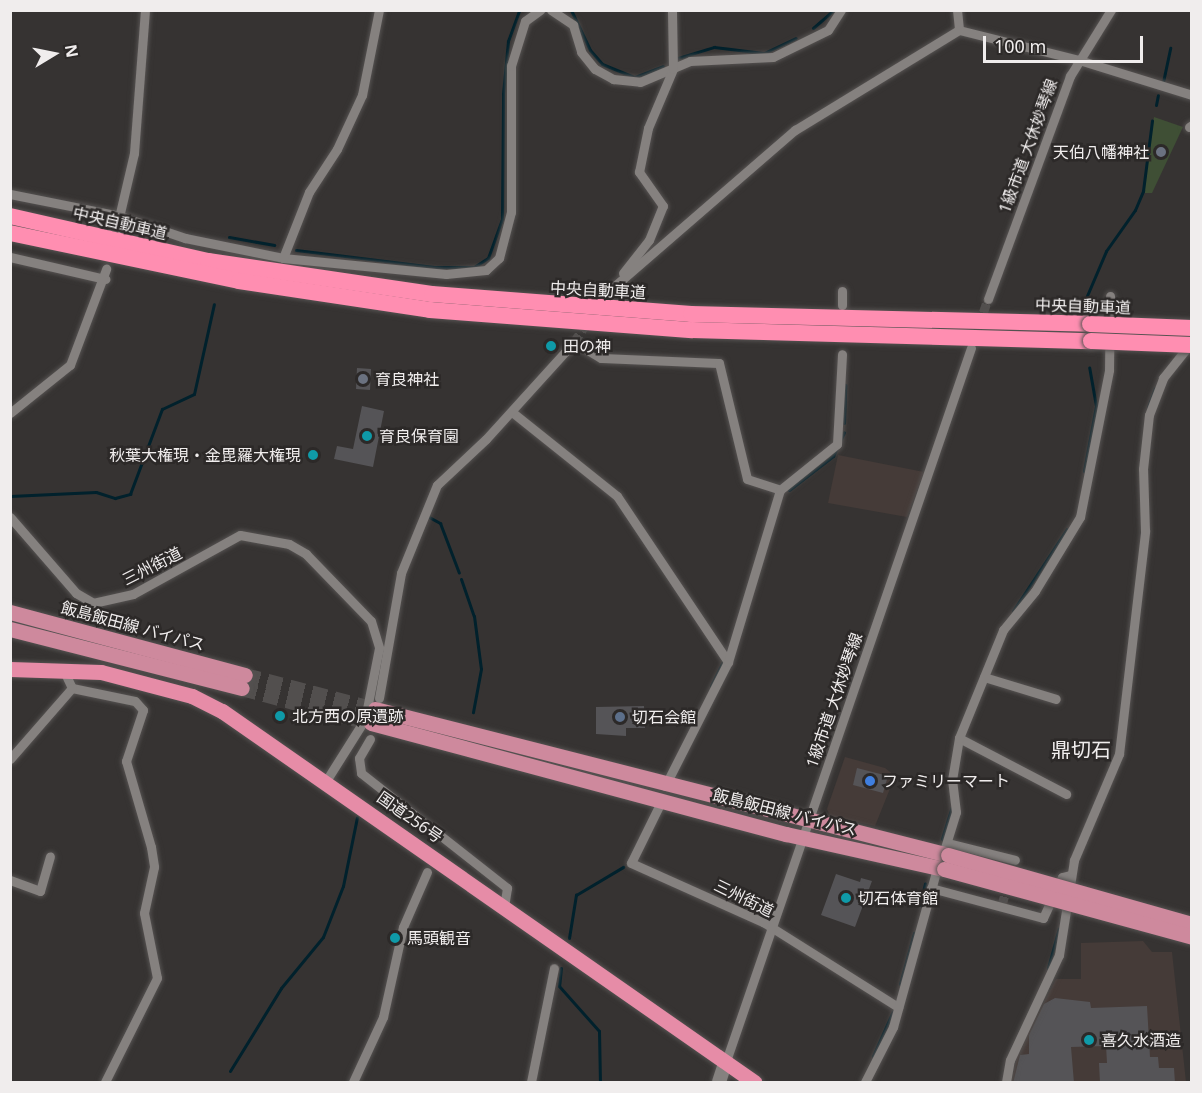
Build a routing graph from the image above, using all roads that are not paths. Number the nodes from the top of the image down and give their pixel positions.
1 (145, 10) edge
2 (379, 10) edge
3 (540, 10) edge
4 (550, 10) edge
5 (672, 10) edge
6 (841, 10) edge
7 (957, 10) edge
8 (1111, 10) edge
9 (959, 30) junction
10 (1079, 60) junction
11 (673, 69) junction
12 (1191, 95) edge
13 (10, 194) edge
14 (10, 216) edge
15 (120, 216) junction
16 (116, 230) dead end
17 (10, 233) edge
18 (10, 257) edge
19 (283, 258) junction
20 (106, 269) dead end
21 (105, 279) junction
22 (842, 291) dead end
23 (1110, 296) dead end
24 (988, 299) tunnel mouth
25 (842, 305) dead end
26 (1191, 328) edge
27 (1191, 344) edge
28 (971, 348) dead end
29 (842, 354) dead end
30 (512, 412) junction
31 (10, 413) edge
32 (780, 490) junction
33 (10, 517) edge
34 (10, 612) edge
35 (10, 629) edge
36 (728, 663) junction
37 (10, 669) edge
38 (64, 671) junction
39 (984, 677) junction
40 (72, 688) junction
41 (1056, 699) dead end
42 (375, 710) joint
43 (959, 738) junction
44 (370, 739) dead end
45 (10, 759) edge
46 (327, 781) junction
47 (663, 793) junction
48 (1066, 794) dead end
49 (808, 822) junction
50 (803, 837) junction
51 (50, 856) dead end
52 (944, 858) junction
53 (1015, 860) dead end
54 (427, 872) dead end
55 (1070, 875) junction
56 (10, 880) edge
57 (931, 888) junction
58 (504, 906) junction
59 (1191, 924) edge
60 (771, 927) junction
61 (1191, 937) edge
62 (554, 968) dead end
63 (898, 1007) junction
64 (726, 1061) junction
65 (105, 1083) edge
66 (353, 1083) edge
67 (531, 1083) edge
68 (719, 1083) edge
69 (754, 1083) edge
70 (865, 1083) edge
71 (1006, 1083) edge

1 - 15 street
2 - 19 street
3 - 19 street
4 - 11 street
5 - 11 street
6 - 11 street
7 - 9 street
8 - 10 street, 1級市道 大休妙琴線
9 - 10 street
9 - 11 street
10 - 12 street
10 - 24 street, 1級市道 大休妙琴線
13 - 15 street
14 - 26 highway, 中央自動車道, bridge
15 - 16 street
15 - 19 street
17 - 27 highway, 中央自動車道, bridge
18 - 21 street
20 - 21 street
21 - 31 street
22 - 25 street
23 - 39 street
27 - 55 street
28 - 49 street, 1級市道 大休妙琴線
29 - 32 street
30 - 32 street
30 - 36 street
30 - 42 street
32 - 36 street
33 - 46 street, 三州街道
34 - 35 main road, 飯島飯田線 バイパス
36 - 47 street
37 - 38 highway, 国道256号
38 - 40 street
38 - 46 highway, 国道256号
39 - 41 street
39 - 43 street
40 - 45 street
40 - 65 street
42 - 47 main road, 飯島飯田線 バイパス
43 - 48 street
43 - 52 street
44 - 58 street
46 - 58 highway, 国道256号
47 - 49 main road, 飯島飯田線 バイパス
47 - 50 main road, 飯島飯田線 バイパス
47 - 60 street, 三州街道
49 - 50 street, 1級市道 大休妙琴線
49 - 52 main road, 飯島飯田線 バイパス
50 - 52 main road, 飯島飯田線 バイパス
50 - 60 street, 1級市道 大休妙琴線
51 - 56 street
52 - 53 street
52 - 57 street
52 - 59 main road, 飯島飯田線 バイパス, bridge
52 - 61 main road, 飯島飯田線 バイパス, bridge
54 - 66 street
55 - 57 street
55 - 71 street
57 - 63 street
58 - 64 highway, 国道256号
60 - 63 street, 三州街道
60 - 64 street, 1級市道 大休妙琴線
62 - 67 street
63 - 70 street
64 - 68 main road
64 - 69 highway, 国道256号

